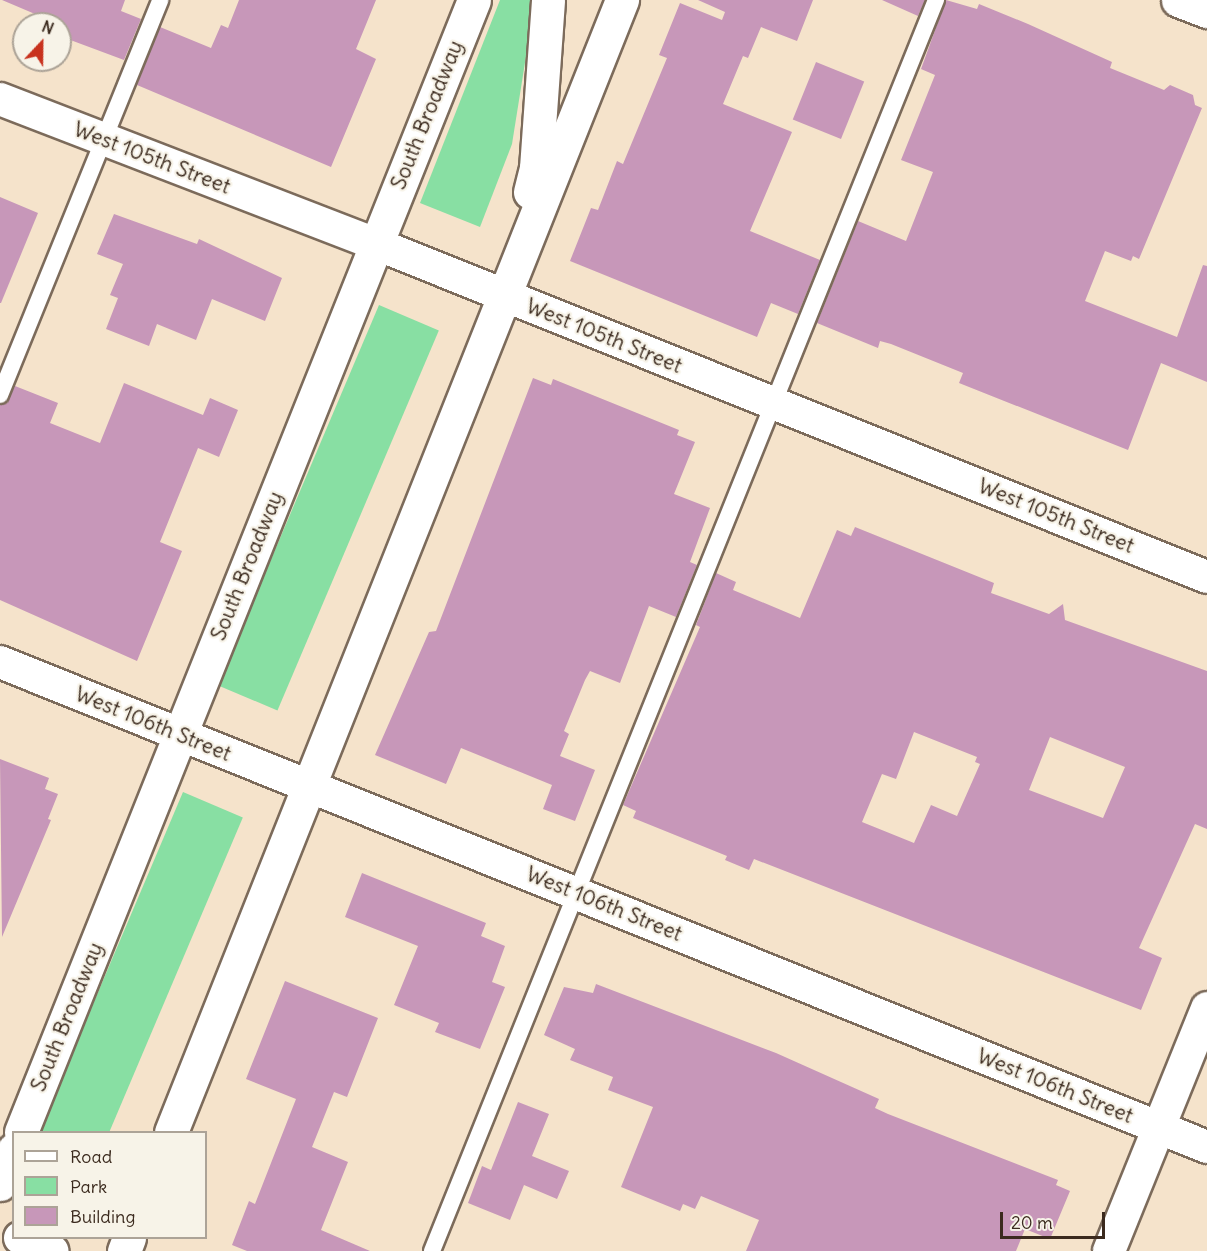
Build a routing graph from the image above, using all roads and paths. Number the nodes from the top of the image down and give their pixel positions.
1 (160, 0) edge
2 (474, 0) edge
3 (548, 0) edge
4 (622, 0) edge
5 (936, 0) edge
6 (1178, 0) edge
7 (1207, 11) edge
8 (0, 99) edge
9 (105, 140) junction
10 (374, 243) junction
11 (504, 296) junction
12 (0, 395) edge
13 (771, 402) junction
14 (1207, 577) edge
15 (0, 662) edge
16 (180, 735) junction
17 (309, 785) junction
18 (576, 892) junction
19 (1207, 1008) edge
20 (1159, 1128) junction
21 (21, 1131) edge
22 (171, 1131) edge
23 (1207, 1147) edge
24 (12, 1155) edge
25 (0, 1184) edge
26 (23, 1239) edge
27 (53, 1251) edge
28 (432, 1251) edge
29 (1109, 1251) edge

1 - 9 lane
2 - 10 main road, South Broadway
3 - 11 main road
4 - 11 main road
5 - 13 lane
6 - 7 main road
8 - 9 street, West 105th Street
9 - 10 street, West 105th Street
9 - 12 lane
10 - 11 street, West 105th Street
10 - 16 main road, South Broadway
11 - 13 street, West 105th Street
11 - 17 main road
13 - 14 street, West 105th Street
13 - 18 lane
15 - 16 street, West 106th Street
16 - 17 street, West 106th Street
16 - 21 main road, South Broadway
17 - 18 street, West 106th Street
17 - 22 main road
18 - 20 street, West 106th Street
18 - 28 lane
19 - 20 street
20 - 23 street, West 106th Street
20 - 29 street
24 - 25 main road
26 - 27 street

